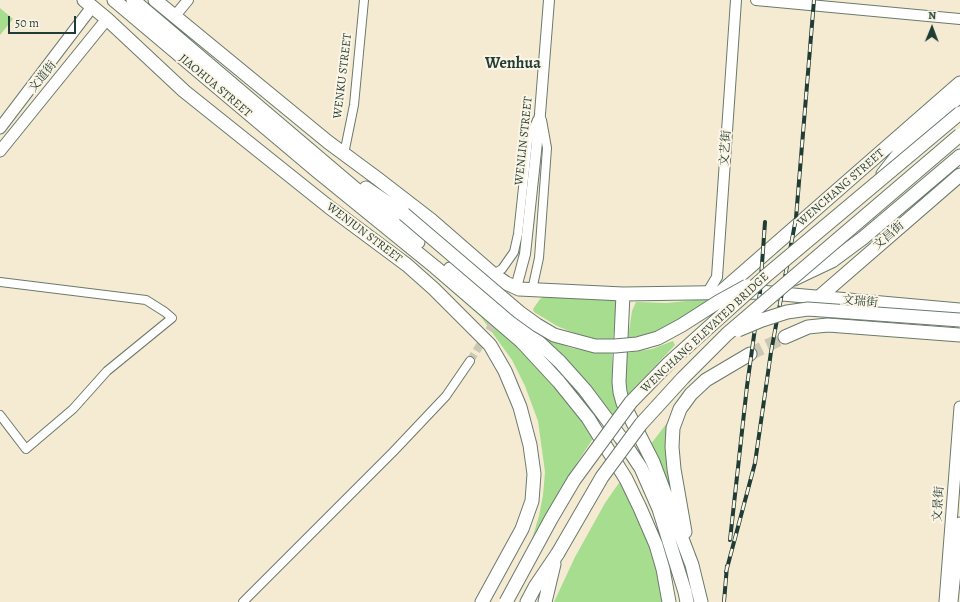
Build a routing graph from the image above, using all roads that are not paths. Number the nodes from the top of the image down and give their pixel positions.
1 (114, 0) edge
2 (133, 0) edge
3 (154, 0) edge
4 (188, 0) edge
5 (364, 0) edge
6 (549, 0) edge
7 (736, 0) edge
8 (756, 0) edge
9 (88, 3) edge
10 (174, 17) junction
11 (107, 19) junction
12 (960, 19) edge
13 (960, 83) edge
14 (960, 96) edge
15 (960, 113) edge
16 (540, 114) junction
17 (0, 128) edge
18 (960, 135) edge
19 (328, 142) junction
20 (0, 151) edge
21 (344, 154) junction
22 (960, 156) edge
23 (320, 166) junction
24 (960, 175) edge
25 (876, 184) junction
26 (386, 201) junction
27 (368, 235) junction
28 (493, 274) junction
29 (768, 274) junction
30 (0, 282) edge
31 (787, 283) junction
32 (517, 284) dead end
33 (532, 290) junction
34 (708, 292) junction
35 (721, 292) junction
36 (624, 294) junction
37 (818, 298) junction
38 (960, 310) edge
39 (960, 320) edge
40 (727, 334) junction
41 (960, 335) edge
42 (785, 337) tunnel mouth
43 (750, 354) tunnel mouth
44 (470, 361) tunnel mouth
45 (960, 407) edge
46 (0, 415) edge
47 (960, 523) edge
48 (558, 553) junction
49 (692, 565) junction
50 (243, 602) edge
51 (482, 602) edge
52 (506, 602) edge
53 (527, 602) edge
54 (545, 602) edge
55 (669, 602) edge
56 (686, 602) edge
57 (701, 602) edge
58 (945, 602) edge
59 (952, 602) edge

1 - 23 highway, JIAOHUA STREET
2 - 23 highway, JIAOHUA STREET
3 - 10 highway
4 - 10 street
5 - 21 street, WENKU STREET
6 - 16 street, WENLIN STREET
7 - 34 street, 文艺街
8 - 12 street
9 - 11 highway, WENJUN STREET
9 - 17 main road, 文道街
10 - 19 highway
11 - 20 main road, 文道街
11 - 27 highway, WENJUN STREET
13 - 35 highway, WENCHANG STREET
14 - 25 highway, bridge
15 - 25 highway, WENCHANG ELEVATED BRIDGE, bridge
16 - 28 street
16 - 32 street, WENLIN STREET
16 - 33 street
18 - 31 highway, WENCHANG ELEVATED BRIDGE, bridge
19 - 21 highway
19 - 26 highway
21 - 28 highway
22 - 31 highway, bridge
23 - 26 highway
23 - 27 highway
23 - 55 highway
23 - 56 highway
24 - 37 highway, 文昌街
25 - 29 highway, WENCHANG ELEVATED BRIDGE, bridge
26 - 29 highway, bridge
27 - 51 highway, WENJUN STREET
28 - 33 highway
29 - 52 highway, WENCHANG ELEVATED BRIDGE, bridge
30 - 46 street
31 - 40 highway, WENCHANG ELEVATED BRIDGE, bridge
33 - 36 highway
34 - 35 highway
34 - 36 highway
35 - 37 highway, 文瑞街
36 - 49 highway
37 - 38 highway, 文瑞街
39 - 40 highway, bridge
40 - 48 highway, WENCHANG ELEVATED BRIDGE, bridge
41 - 42 highway, 文瑞街
43 - 49 highway
44 - 50 street
45 - 58 main road, 文景街
47 - 59 main road
48 - 53 highway, WENCHANG ELEVATED BRIDGE
48 - 54 highway
49 - 57 highway

